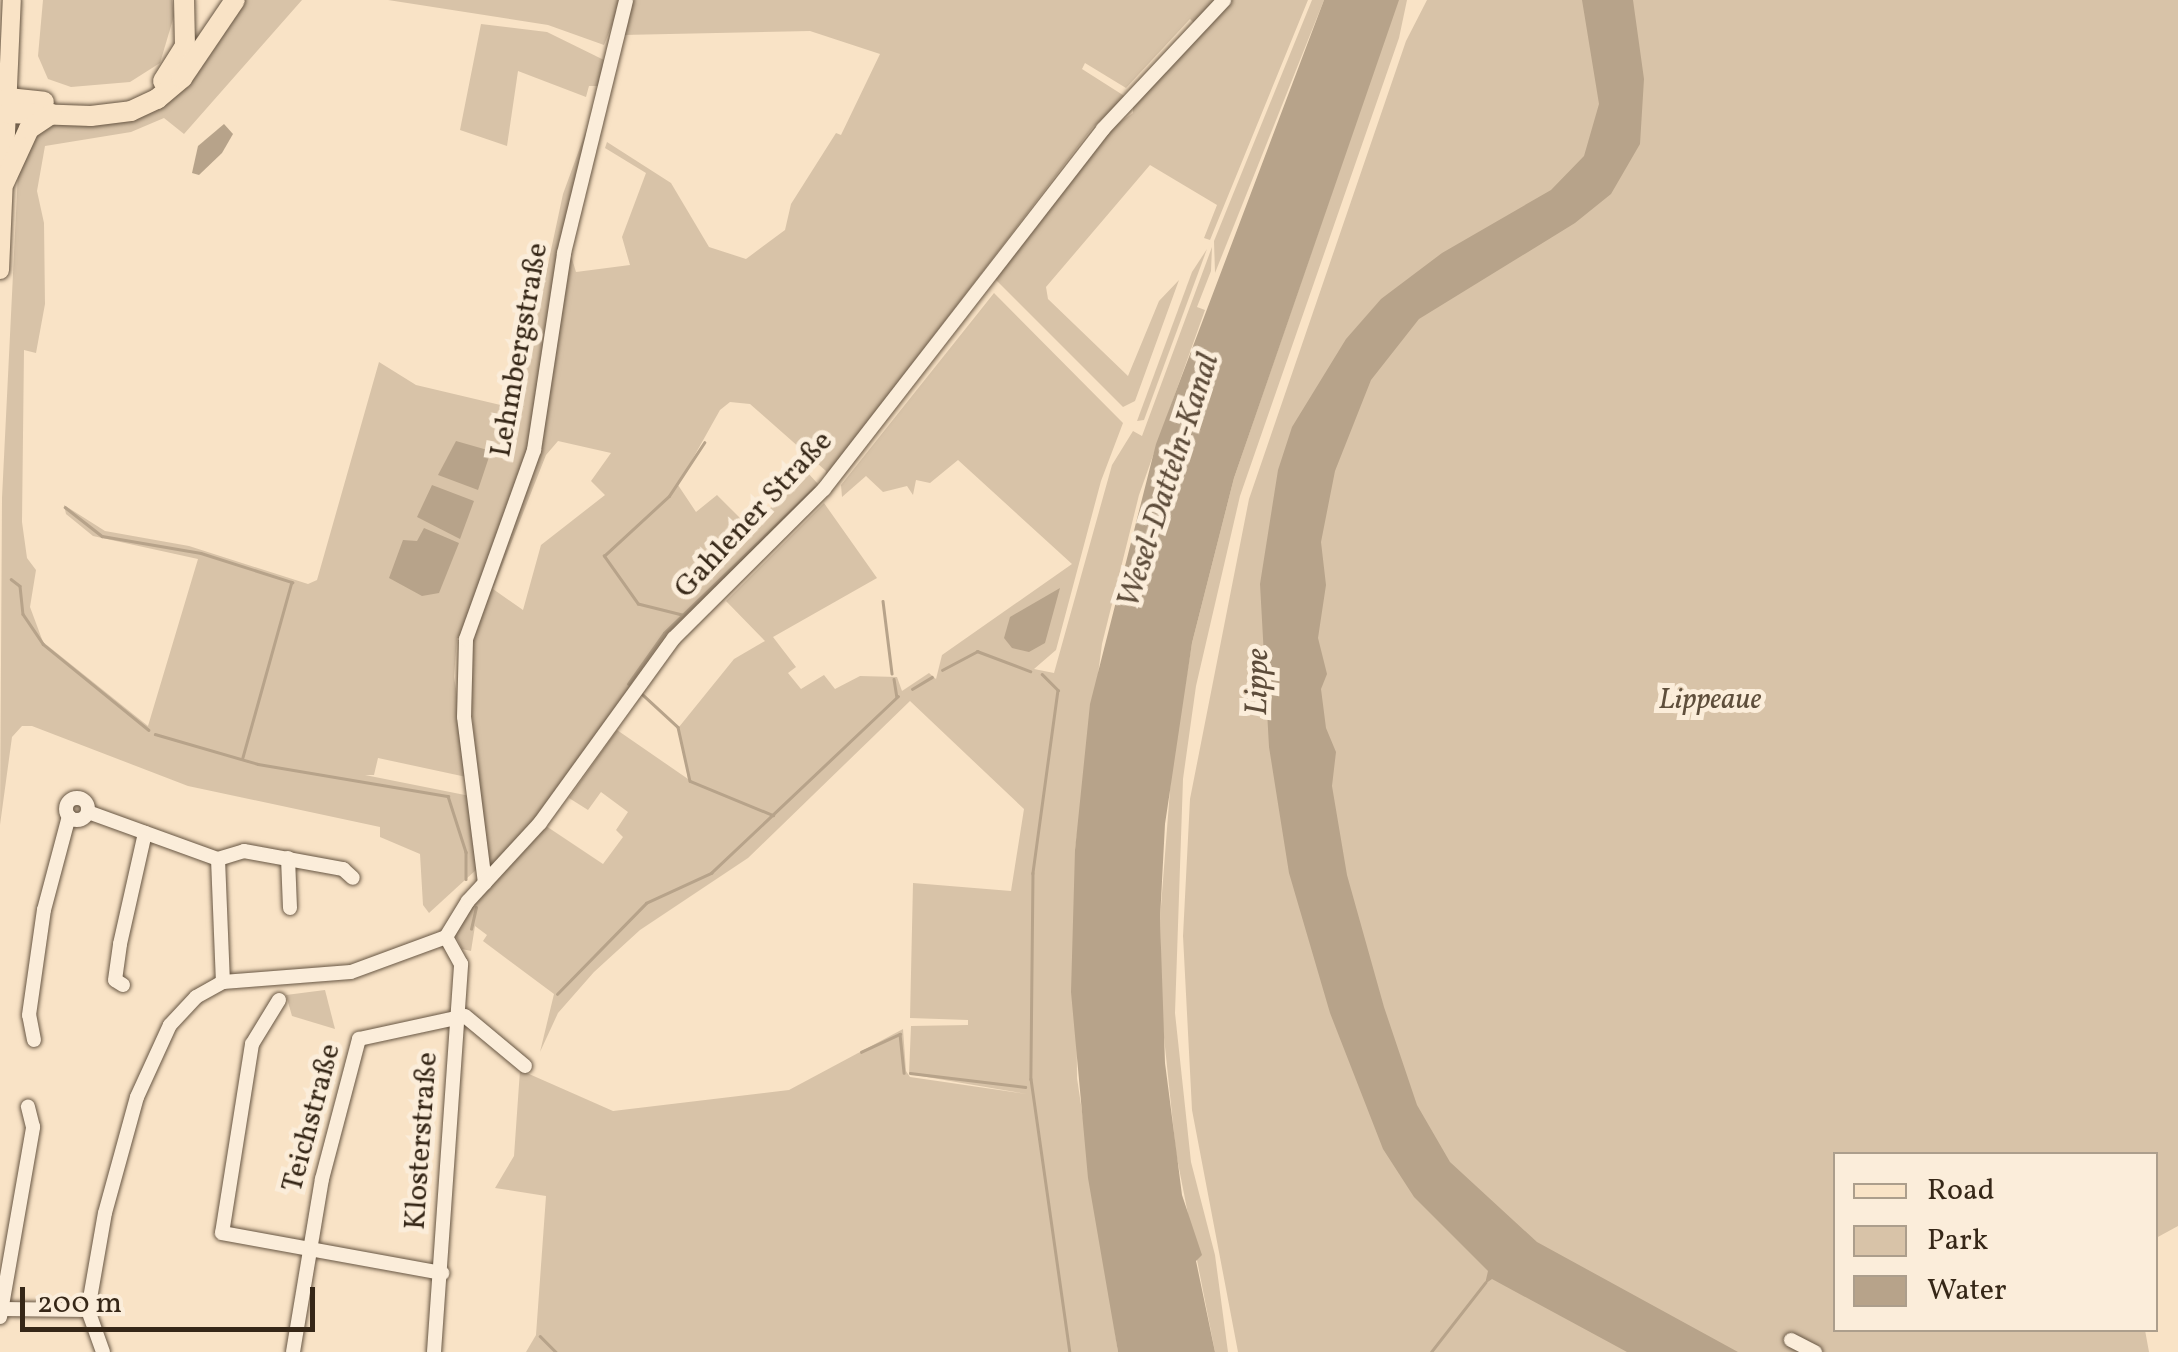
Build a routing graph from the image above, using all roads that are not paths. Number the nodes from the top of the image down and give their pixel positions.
1 (12, 0) edge
2 (184, 0) edge
3 (235, 0) edge
4 (626, 0) edge
5 (1224, 0) edge
6 (7, 106) junction
7 (51, 114) junction
8 (4, 183) junction
9 (0, 270) edge
10 (145, 832) junction
11 (288, 858) junction
12 (218, 859) junction
13 (353, 878) dead end
14 (485, 884) junction
15 (290, 908) dead end
16 (446, 936) junction
17 (223, 982) junction
18 (123, 986) dead end
19 (279, 1000) dead end
20 (457, 1022) junction
21 (34, 1040) dead end
22 (525, 1066) dead end
23 (28, 1107) dead end
24 (308, 1250) junction
25 (442, 1273) junction
26 (88, 1310) junction
27 (1, 1313) edge
28 (1791, 1340) dead end
29 (103, 1352) edge
30 (293, 1352) edge
31 (434, 1352) edge
32 (1815, 1352) edge

1 - 6 main road
2 - 6 highway
3 - 7 highway
4 - 14 street, Lehmbergstraße
5 - 14 street, Gahlener Straße
6 - 7 highway
6 - 8 main road
7 - 8 highway
8 - 9 main road
10 - 12 street
10 - 18 street
10 - 21 street
11 - 12 street
11 - 13 street
11 - 15 street
12 - 17 street
14 - 16 street, Gahlener Straße
16 - 17 street
16 - 20 street, Klosterstraße
17 - 26 street
19 - 24 street
20 - 22 street
20 - 24 street, Teichstraße
20 - 25 street, Klosterstraße
23 - 27 street
24 - 25 street
24 - 30 street
25 - 31 street, Klosterstraße
26 - 27 street
26 - 29 street
28 - 32 street

